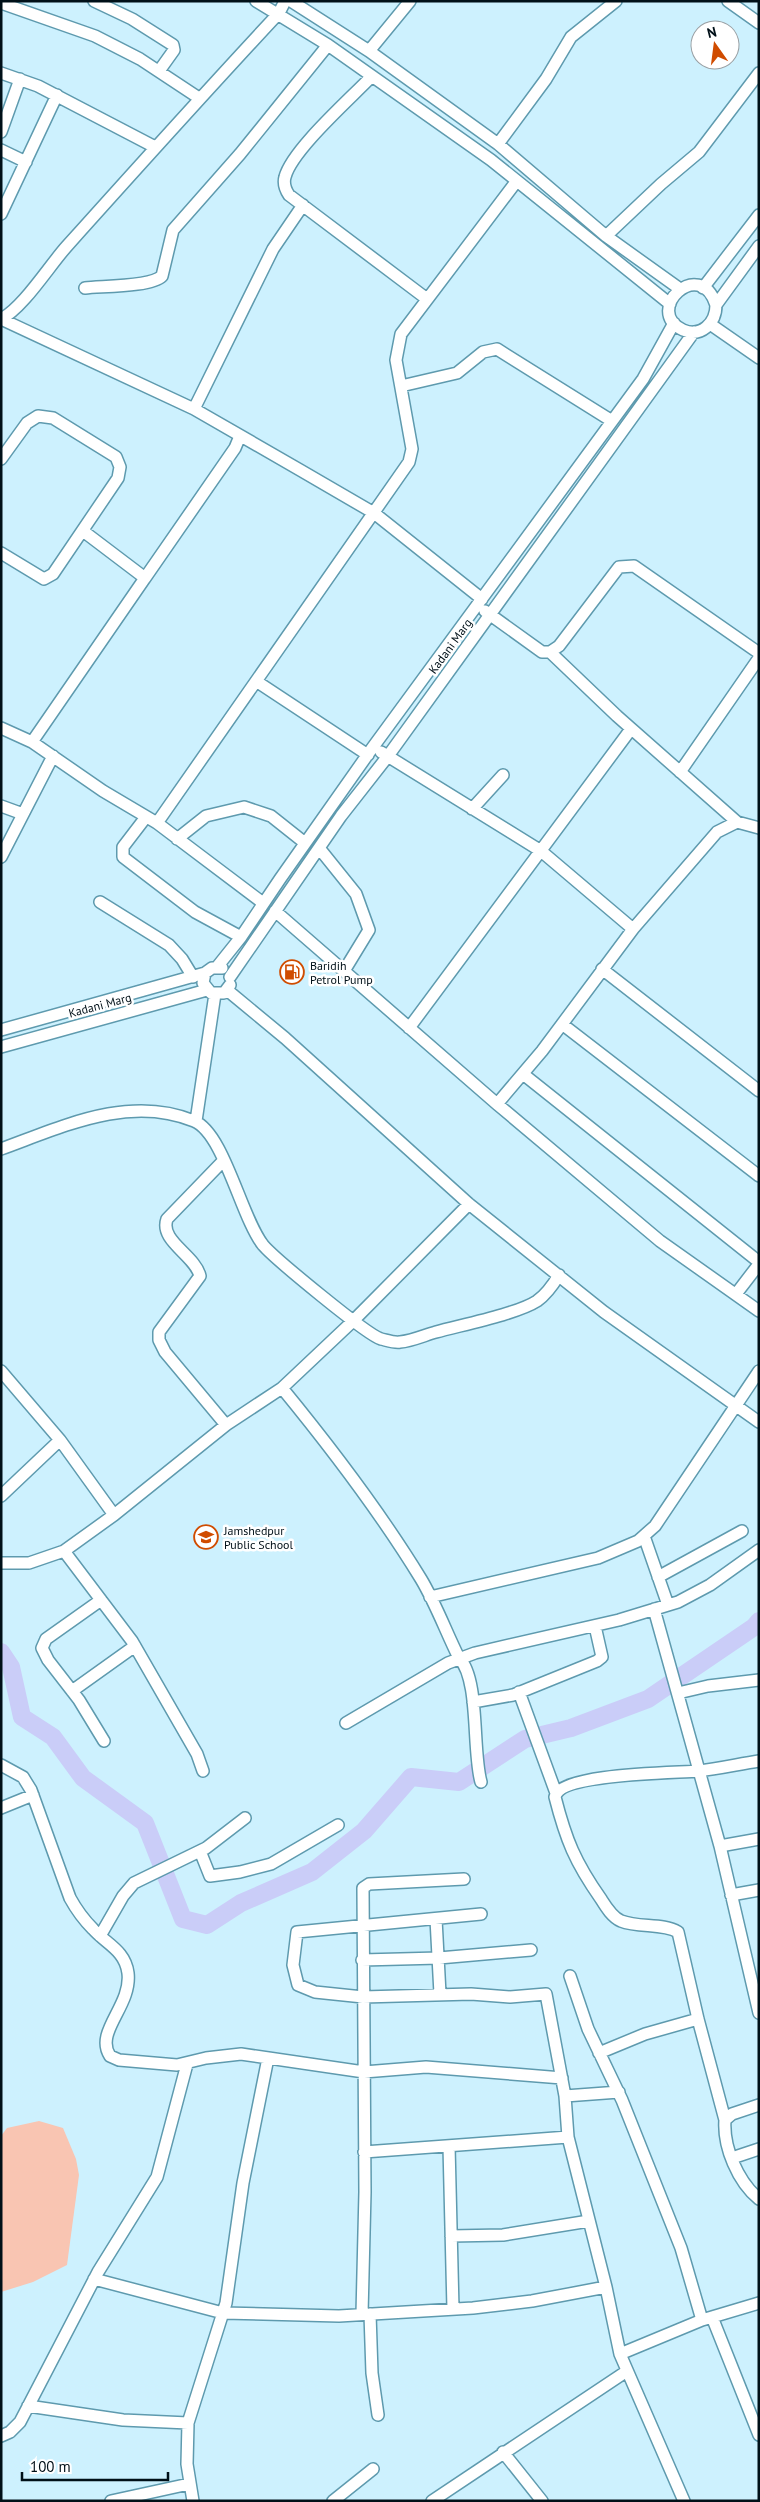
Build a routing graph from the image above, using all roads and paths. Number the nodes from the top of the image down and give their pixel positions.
1 (94, 1) edge
2 (256, 1) edge
3 (285, 1) edge
4 (291, 1) edge
5 (410, 1) edge
6 (616, 1) edge
7 (728, 1) edge
8 (1, 3) edge
9 (279, 14) junction
10 (759, 24) edge
11 (328, 45) junction
12 (369, 51) junction
13 (159, 71) junction
14 (1, 73) edge
15 (759, 73) edge
16 (371, 77) junction
17 (20, 79) junction
18 (57, 95) junction
19 (199, 98) junction
20 (1, 132) edge
21 (498, 144) junction
22 (155, 147) junction
23 (1, 150) edge
24 (26, 162) junction
25 (516, 182) junction
26 (302, 205) junction
27 (1, 214) edge
28 (759, 214) edge
29 (606, 236) junction
30 (759, 246) edge
31 (85, 288) dead end
32 (702, 288) junction
33 (680, 289) junction
34 (427, 299) junction
35 (670, 304) junction
36 (716, 305) junction
37 (1, 319) edge
38 (674, 323) junction
39 (710, 324) junction
40 (694, 332) junction
41 (759, 358) edge
42 (401, 386) junction
43 (194, 409) junction
44 (612, 421) junction
45 (240, 436) junction
46 (1, 459) edge
47 (374, 513) junction
48 (83, 532) junction
49 (1, 553) edge
50 (145, 578) junction
51 (480, 602) junction
52 (490, 614) junction
53 (550, 652) junction
54 (759, 653) edge
55 (759, 658) edge
56 (256, 681) junction
57 (1, 728) edge
58 (631, 729) junction
59 (32, 742) junction
60 (371, 751) junction
61 (52, 756) junction
62 (388, 756) junction
63 (680, 772) junction
64 (504, 775) dead end
65 (1, 806) edge
66 (472, 809) junction
67 (23, 814) junction
68 (146, 817) junction
69 (737, 822) junction
70 (157, 824) junction
71 (758, 829) edge
72 (177, 839) junction
73 (305, 843) junction
74 (319, 848) junction
75 (541, 851) junction
76 (1, 857) edge
77 (100, 902) dead end
78 (263, 903) junction
79 (275, 911) junction
80 (633, 928) junction
81 (241, 937) junction
82 (217, 967) junction
83 (602, 969) junction
84 (344, 972) junction
85 (205, 974) junction
86 (193, 977) junction
87 (230, 977) junction
88 (227, 990) junction
89 (211, 992) junction
90 (562, 1024) junction
91 (409, 1028) junction
92 (1, 1030) edge
93 (1, 1047) edge
94 (523, 1074) junction
95 (759, 1091) edge
96 (497, 1104) junction
97 (196, 1121) junction
98 (1, 1149) edge
99 (224, 1160) junction
100 (759, 1176) edge
101 (469, 1204) junction
102 (759, 1263) edge
103 (559, 1275) junction
104 (736, 1294) junction
105 (759, 1311) edge
106 (353, 1321) junction
107 (759, 1371) edge
108 (3, 1377) edge
109 (282, 1388) junction
110 (735, 1407) junction
111 (759, 1422) edge
112 (226, 1425) junction
113 (60, 1440) junction
114 (1, 1496) edge
115 (114, 1515) junction
116 (742, 1530) dead end
117 (644, 1536) junction
118 (759, 1550) edge
119 (64, 1551) junction
120 (1, 1563) edge
121 (658, 1577) junction
122 (430, 1597) junction
123 (101, 1600) junction
124 (668, 1605) junction
125 (654, 1609) junction
126 (595, 1626) junction
127 (135, 1646) junction
128 (459, 1658) junction
129 (759, 1680) edge
130 (677, 1690) junction
131 (72, 1691) junction
132 (519, 1692) junction
133 (473, 1702) junction
134 (346, 1723) dead end
135 (104, 1741) dead end
136 (759, 1761) edge
137 (1, 1765) edge
138 (699, 1770) junction
139 (204, 1771) dead end
140 (481, 1782) dead end
141 (556, 1793) junction
142 (33, 1795) junction
143 (1, 1808) edge
144 (245, 1818) dead end
145 (338, 1825) dead end
146 (759, 1839) edge
147 (720, 1846) junction
148 (200, 1851) junction
149 (464, 1879) dead end
150 (759, 1890) edge
151 (731, 1895) junction
152 (481, 1914) dead end
153 (436, 1919) junction
154 (362, 1926) junction
155 (100, 1936) junction
156 (532, 1950) dead end
157 (439, 1958) junction
158 (362, 1960) junction
159 (570, 1976) dead end
160 (440, 1994) junction
161 (363, 1997) junction
162 (759, 2013) edge
163 (698, 2019) junction
164 (599, 2053) junction
165 (268, 2058) junction
166 (187, 2064) junction
167 (364, 2072) junction
168 (562, 2078) junction
169 (618, 2092) junction
170 (565, 2096) junction
171 (759, 2105) edge
172 (725, 2120) junction
173 (568, 2137) junction
174 (449, 2146) junction
175 (759, 2149) edge
176 (364, 2152) junction
177 (732, 2158) junction
178 (759, 2199) edge
179 (590, 2221) junction
180 (452, 2236) junction
181 (94, 2279) junction
182 (606, 2287) junction
183 (759, 2303) edge
184 (453, 2309) junction
185 (223, 2312) junction
186 (366, 2314) junction
187 (707, 2318) junction
188 (620, 2354) junction
189 (627, 2371) junction
190 (28, 2406) junction
191 (378, 2415) dead end
192 (188, 2422) junction
193 (759, 2435) edge
194 (1, 2436) edge
195 (503, 2452) junction
196 (373, 2469) dead end
197 (189, 2484) junction
198 (127, 2498) edge
199 (111, 2501) edge
200 (193, 2501) edge
201 (333, 2501) edge
202 (432, 2501) edge
203 (542, 2501) edge
204 (684, 2501) edge

1 - 13 street
2 - 9 street
3 - 9 street
4 - 12 street
5 - 12 street
6 - 21 street
7 - 10 street
8 - 13 street
9 - 11 street
9 - 19 street
11 - 16 street
11 - 31 street
12 - 21 street
13 - 19 street
14 - 17 street
15 - 29 street
16 - 25 street
16 - 26 street
17 - 18 street
17 - 20 street
18 - 22 street
18 - 24 street
19 - 22 street
21 - 29 street
22 - 37 street
23 - 24 street
24 - 27 street
25 - 34 street
25 - 35 street
26 - 34 street
26 - 43 street
28 - 32 street
29 - 33 street
30 - 36 street
32 - 33 street
32 - 36 street
33 - 35 street
34 - 42 street
35 - 38 street
36 - 39 street
37 - 43 street
38 - 40 street
38 - 44 street, Kadani Marg
39 - 40 street
39 - 41 street
40 - 52 street, Kadani Marg
42 - 44 street
42 - 47 street
43 - 45 street
44 - 51 street, Kadani Marg
45 - 47 street
45 - 50 street
46 - 48 street
47 - 51 street
47 - 56 street
48 - 49 street
48 - 50 street
50 - 59 street
51 - 52 street
51 - 60 street, Kadani Marg
52 - 53 street
52 - 62 street, Kadani Marg
53 - 54 street
53 - 58 street
55 - 63 street
56 - 60 street
56 - 70 street
57 - 59 street
58 - 63 street
58 - 75 street
59 - 61 street
60 - 62 street
60 - 73 street, Kadani Marg
61 - 67 street
61 - 68 street
62 - 66 street
62 - 74 street, Kadani Marg
63 - 69 street
64 - 66 street
65 - 67 street
66 - 75 street
67 - 76 street
68 - 70 street
68 - 81 street
69 - 71 street
69 - 80 street
70 - 72 street
72 - 73 street
72 - 78 street
73 - 78 street, Kadani Marg
74 - 79 street, Kadani Marg
74 - 84 street
75 - 80 street
75 - 91 street
77 - 86 street
78 - 81 street, Kadani Marg
79 - 84 street
79 - 87 street, Kadani Marg
80 - 83 street
81 - 82 street, Kadani Marg
82 - 85 street
82 - 87 street
83 - 90 street
83 - 95 street
84 - 91 street
85 - 86 street, Kadani Marg
85 - 89 street
86 - 92 street, Kadani Marg
87 - 88 street
88 - 89 street
88 - 101 street
89 - 93 street, Kadani Marg
89 - 97 street
90 - 94 street
90 - 100 street
91 - 96 street
94 - 96 street
94 - 102 street
96 - 104 street
97 - 98 street
97 - 99 street
99 - 106 street
99 - 112 street
101 - 103 street
101 - 106 street
102 - 104 street
103 - 106 street
103 - 110 street
104 - 105 street
106 - 109 street
107 - 110 street
108 - 113 street
109 - 112 street
109 - 122 street
110 - 111 street
110 - 117 street
112 - 115 street
113 - 114 street
113 - 115 street
115 - 119 street
116 - 121 street
117 - 121 street
117 - 122 street
118 - 124 street
119 - 120 street
119 - 123 street
121 - 124 street
122 - 128 street
123 - 127 street
123 - 131 street
124 - 125 street
125 - 126 street
125 - 130 street
126 - 128 street
126 - 132 street
127 - 131 street
127 - 139 street
128 - 133 street
128 - 134 street
129 - 130 street
130 - 138 street
131 - 135 street
132 - 133 street
132 - 141 street
133 - 140 street
136 - 138 street
137 - 142 street
138 - 141 street
138 - 147 street
141 - 163 street
142 - 143 street
142 - 155 street
144 - 148 street
145 - 148 street
146 - 147 street
147 - 151 street
148 - 155 street
149 - 154 street
150 - 151 street
151 - 162 street
152 - 153 street
153 - 154 street
153 - 157 street
154 - 158 street
154 - 161 street
155 - 166 street
156 - 157 street
157 - 158 street
157 - 160 street
158 - 161 street
159 - 164 street
160 - 161 street
160 - 168 street
161 - 167 street
163 - 164 street
163 - 172 street
164 - 169 street
165 - 166 street
165 - 167 street
165 - 185 street
166 - 181 street
167 - 168 street
167 - 176 street
168 - 170 street
169 - 170 street
169 - 187 street
170 - 173 street
171 - 172 street
172 - 177 street
173 - 174 street
173 - 179 street
174 - 176 street
174 - 180 street
175 - 177 street
176 - 186 street
177 - 178 street
179 - 180 street
179 - 182 street
180 - 184 street
181 - 185 street
181 - 190 street
182 - 184 street
182 - 188 street
183 - 187 street
184 - 186 street
185 - 186 street
185 - 192 street
186 - 191 street
187 - 188 street
187 - 193 street
188 - 189 street
189 - 195 street
189 - 204 street
190 - 192 street
190 - 194 street
192 - 197 street
195 - 202 street
195 - 203 street
196 - 201 street
197 - 198 street
197 - 200 street
198 - 199 street

